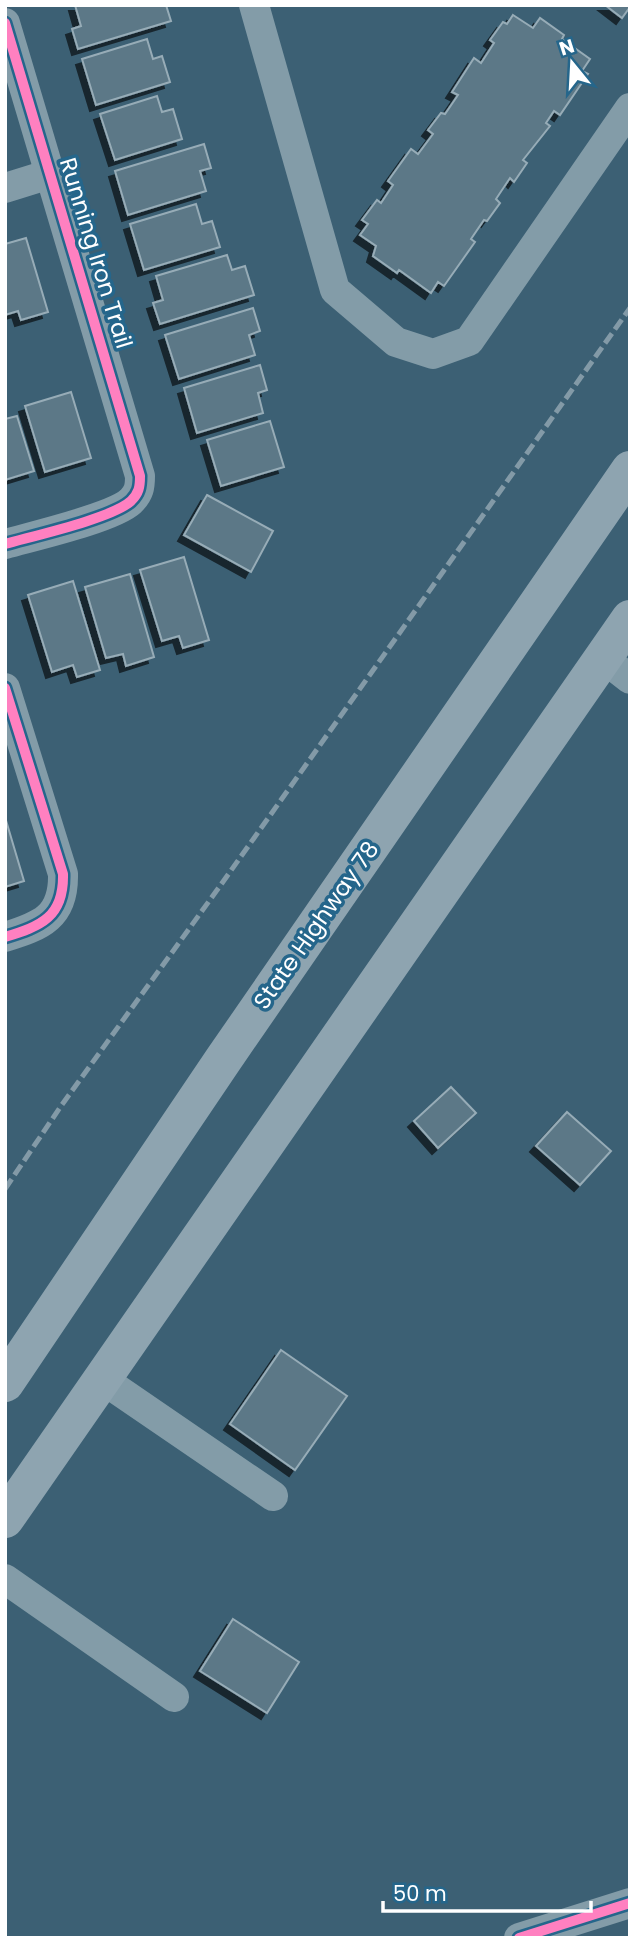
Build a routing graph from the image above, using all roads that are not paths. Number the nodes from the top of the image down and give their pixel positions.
1 (254, 5) edge
2 (5, 23) edge
3 (630, 108) edge
4 (50, 174) junction
5 (5, 188) edge
6 (630, 470) edge
7 (5, 544) edge
8 (630, 619) edge
9 (616, 668) edge
10 (5, 688) edge
11 (13, 740) edge
12 (5, 937) edge
13 (102, 1379) junction
14 (5, 1383) edge
15 (273, 1496) dead end
16 (5, 1519) edge
17 (5, 1579) edge
18 (174, 1697) dead end
19 (630, 1903) edge
20 (519, 1938) edge

1 - 3 street
2 - 4 street, Running Iron Trail
4 - 5 street
4 - 7 street, Running Iron Trail
6 - 14 main road, State Highway 78
8 - 9 main road
9 - 13 main road
10 - 11 street
11 - 12 street
13 - 15 street
13 - 16 main road
17 - 18 street
19 - 20 street

